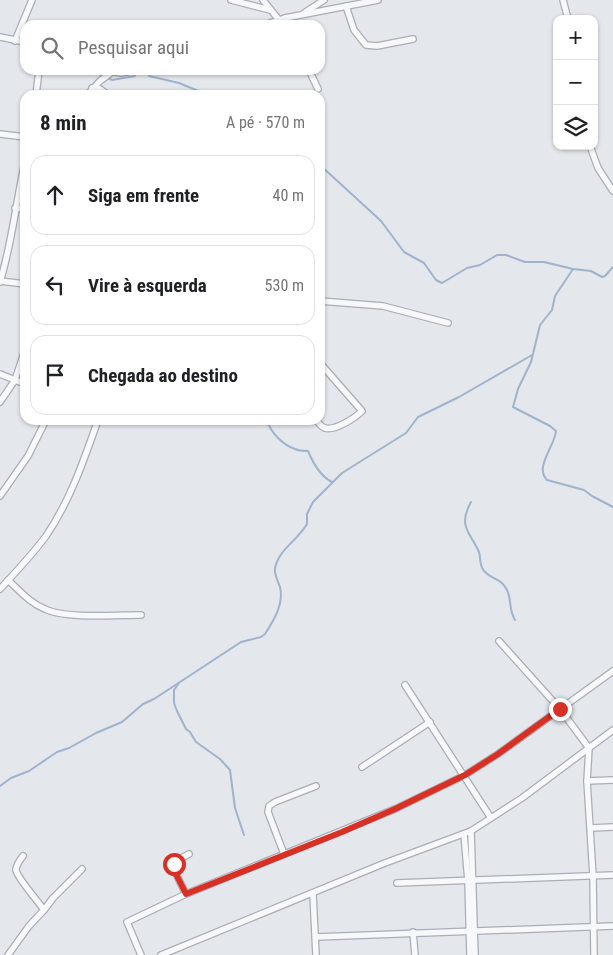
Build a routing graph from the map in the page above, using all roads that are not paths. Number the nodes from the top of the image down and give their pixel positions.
1 (32, 0) edge
2 (232, 0) edge
3 (263, 0) edge
4 (324, 0) edge
5 (378, 0) edge
6 (562, 0) edge
7 (346, 6) junction
8 (270, 10) junction
9 (300, 15) junction
10 (567, 15) edge
11 (282, 19) junction
12 (24, 20) edge
13 (279, 20) edge
14 (20, 29) edge
15 (0, 37) edge
16 (412, 38) dead end
17 (15, 41) junction
18 (20, 42) edge
19 (38, 75) edge
20 (108, 75) edge
21 (311, 75) edge
22 (92, 88) joint
23 (318, 89) dead end
24 (37, 90) edge
25 (100, 90) edge
26 (0, 134) edge
27 (20, 137) edge
28 (591, 150) edge
29 (20, 185) edge
30 (613, 191) edge
31 (15, 208) junction
32 (20, 208) edge
33 (0, 282) edge
34 (20, 284) edge
35 (325, 301) edge
36 (448, 323) dead end
37 (20, 365) edge
38 (325, 369) edge
39 (0, 374) edge
40 (15, 380) junction
41 (20, 382) edge
42 (0, 402) edge
43 (44, 425) edge
44 (96, 425) edge
45 (321, 425) edge
46 (0, 496) edge
47 (8, 580) junction
48 (0, 589) edge
49 (141, 615) dead end
50 (499, 641) dead end
51 (613, 671) edge
52 (405, 685) dead end
53 (560, 709) junction
54 (430, 722) junction
55 (613, 730) edge
56 (589, 748) junction
57 (362, 767) dead end
58 (465, 775) junction
59 (613, 780) edge
60 (588, 781) junction
61 (316, 786) dead end
62 (492, 818) junction
63 (613, 827) edge
64 (591, 828) junction
65 (471, 831) junction
66 (464, 834) junction
67 (190, 854) dead end
68 (284, 854) junction
69 (23, 856) dead end
70 (82, 869) dead end
71 (613, 875) edge
72 (593, 876) junction
73 (471, 881) junction
74 (397, 883) dead end
75 (186, 894) junction
76 (313, 894) junction
77 (44, 910) junction
78 (594, 926) junction
79 (613, 926) edge
80 (472, 930) junction
81 (413, 932) junction
82 (316, 937) junction
83 (8, 955) edge
84 (141, 955) edge
85 (162, 955) edge
86 (316, 955) edge
87 (414, 955) edge
88 (470, 955) edge
89 (475, 955) edge
90 (594, 955) edge

1 - 12 street
2 - 8 street
3 - 8 street
4 - 9 street
5 - 7 street
6 - 10 street
7 - 9 street
7 - 16 street
8 - 11 street
9 - 11 street
11 - 13 street
14 - 17 street
15 - 17 street
17 - 18 street
19 - 24 street
20 - 22 street
21 - 23 street
22 - 25 street
26 - 27 street
28 - 30 street
29 - 31 street
31 - 32 street
31 - 33 street
33 - 34 street
35 - 36 street
37 - 40 street
38 - 45 street
39 - 40 street
40 - 41 street
40 - 42 street
43 - 46 street
44 - 47 street
47 - 48 street
47 - 49 street
50 - 53 street
51 - 53 street
52 - 54 street
53 - 56 street
53 - 58 street
54 - 57 street
54 - 58 street
55 - 56 street
56 - 60 street
56 - 62 street
58 - 62 street
58 - 68 street
59 - 60 street
60 - 64 street
61 - 68 street
62 - 65 street
63 - 64 street
64 - 72 street
65 - 66 street
65 - 73 street
66 - 73 street
66 - 76 street
67 - 75 street
68 - 75 street
69 - 77 street
70 - 77 street
71 - 72 street
72 - 73 street
72 - 78 street
73 - 74 street
73 - 80 street
75 - 84 street
76 - 82 street
76 - 85 street
77 - 83 street
78 - 79 street
78 - 80 street
78 - 90 street
80 - 81 street
80 - 88 street
80 - 89 street
81 - 82 street
81 - 87 street
82 - 86 street

